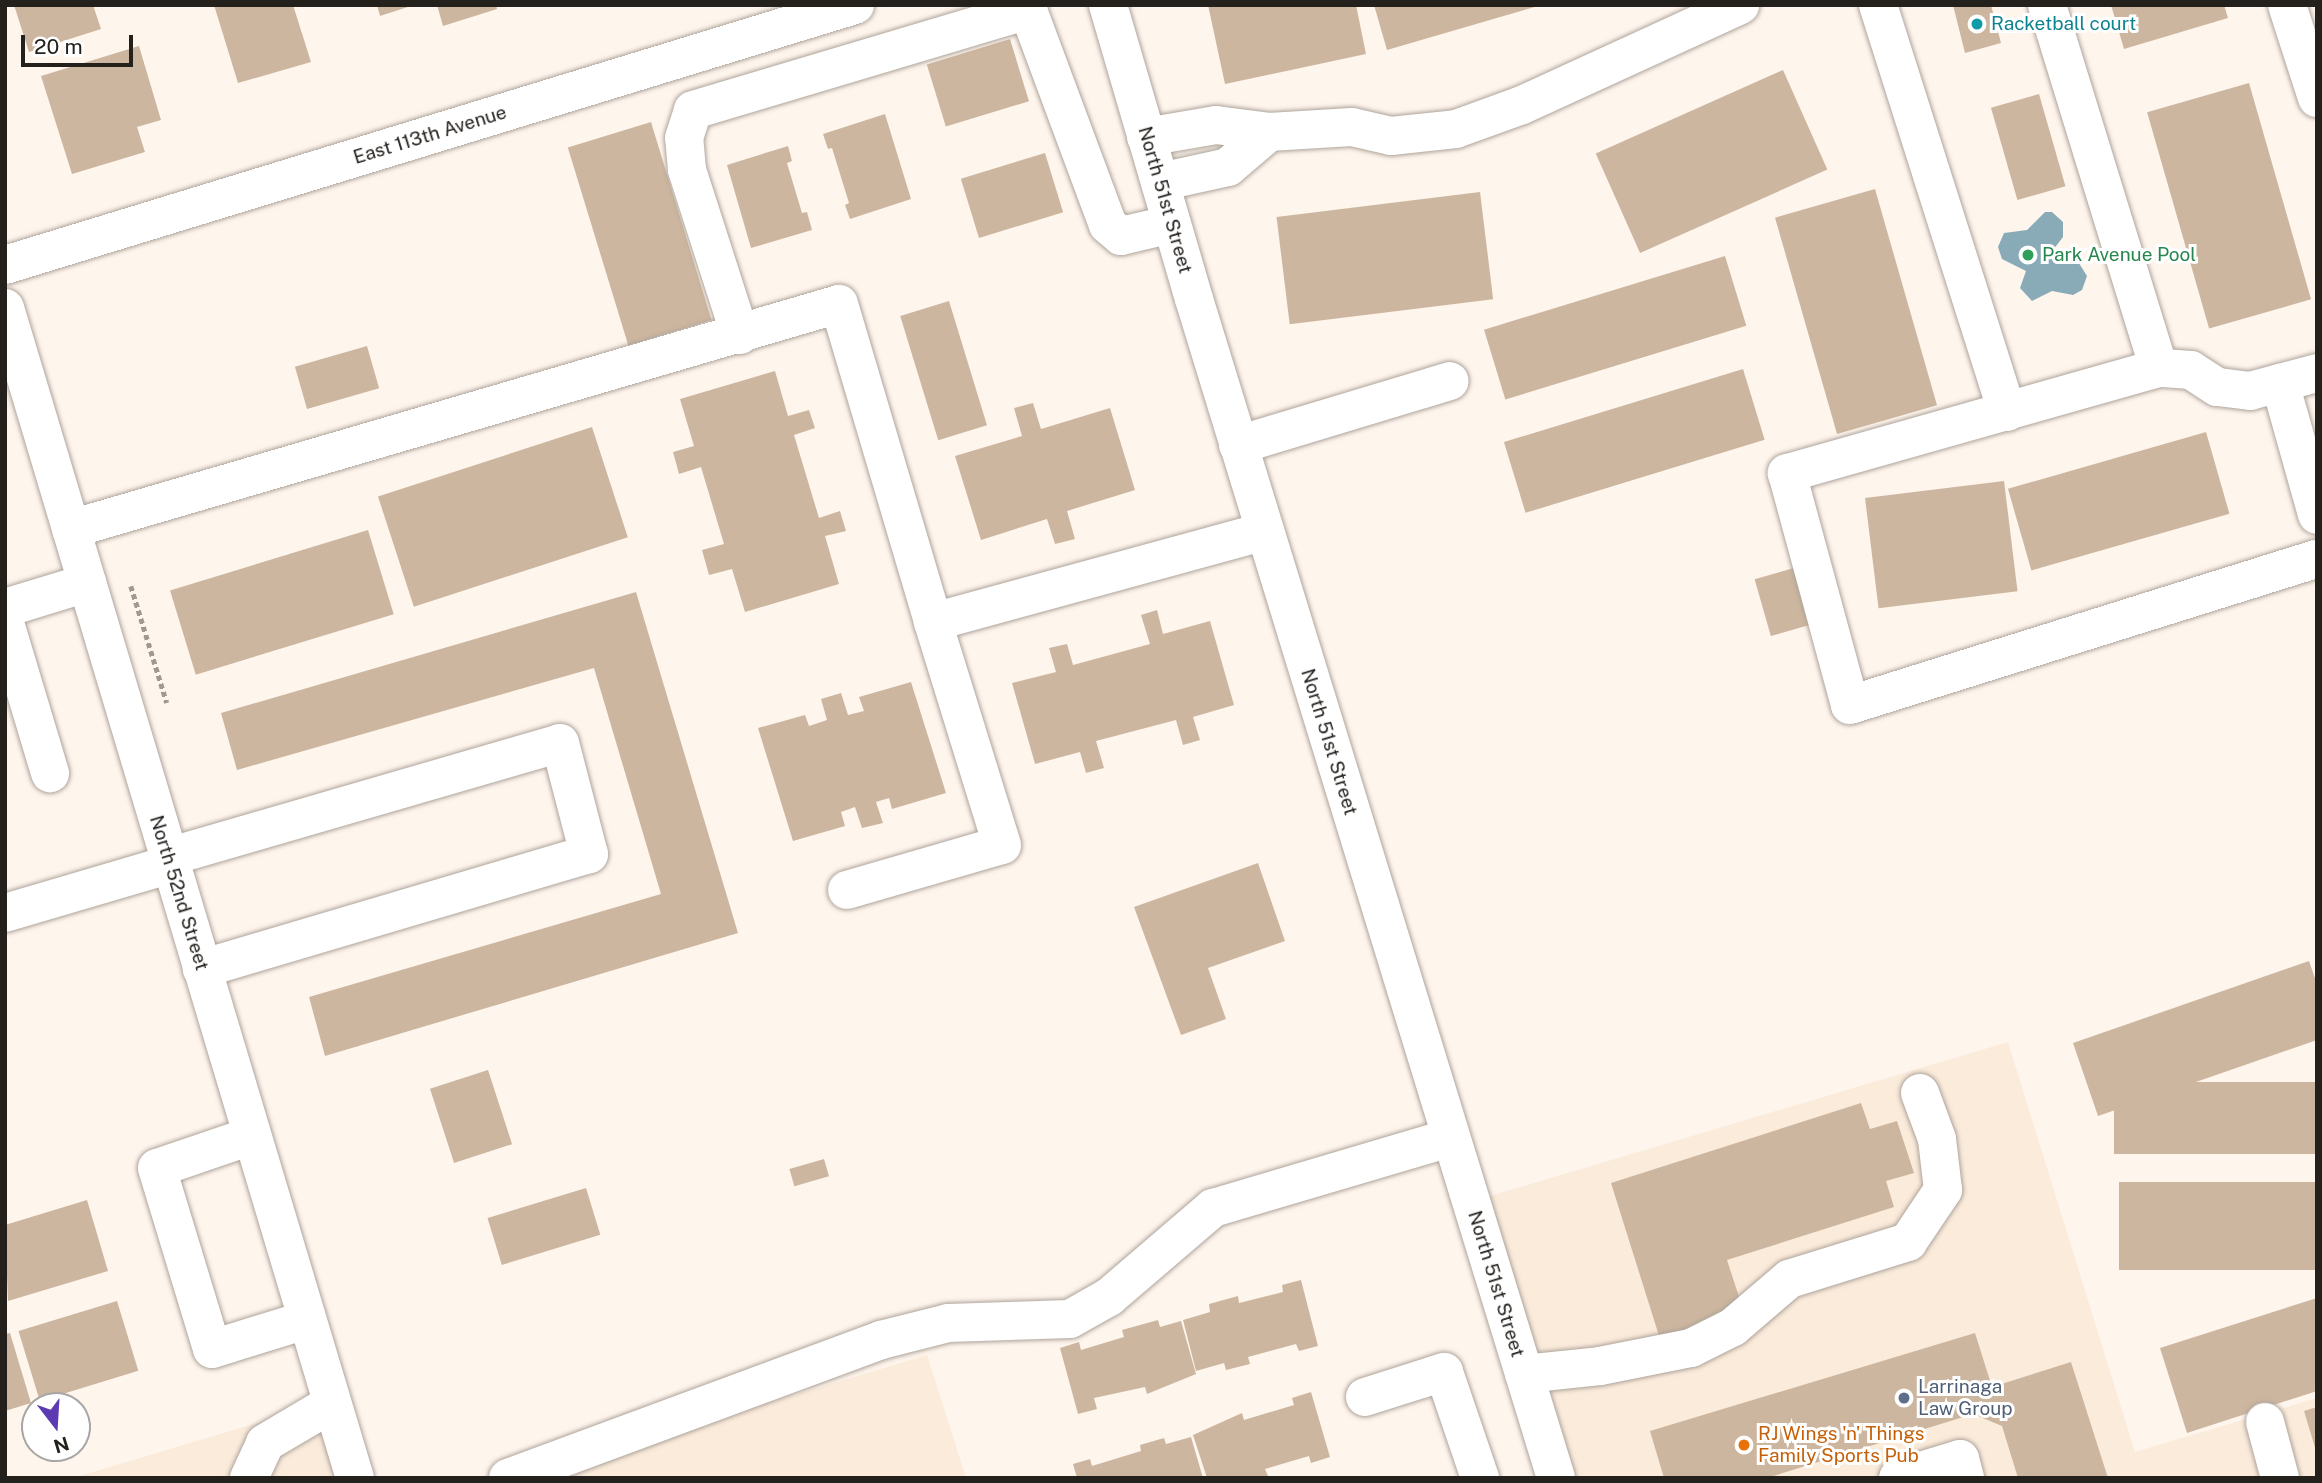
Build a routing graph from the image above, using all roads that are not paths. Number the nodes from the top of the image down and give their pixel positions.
1 (855, 5) edge
2 (1108, 5) edge
3 (1740, 5) edge
4 (1878, 5) edge
5 (2047, 5) edge
6 (2287, 5) edge
7 (2317, 98) edge
8 (1269, 132) junction
9 (1146, 137) junction
10 (1160, 182) junction
11 (1172, 224) junction
12 (5, 265) edge
13 (5, 308) edge
14 (740, 335) junction
15 (2159, 368) junction
16 (2317, 373) edge
17 (1450, 381) dead end
18 (2280, 383) junction
19 (2007, 412) junction
20 (1238, 445) junction
21 (2317, 515) edge
22 (71, 529) junction
23 (1265, 531) junction
24 (2317, 559) edge
25 (87, 583) junction
26 (5, 608) edge
27 (933, 622) junction
28 (5, 623) edge
29 (50, 773) dead end
30 (169, 860) junction
31 (847, 890) dead end
32 (5, 914) edge
33 (202, 969) junction
34 (1920, 1093) dead end
35 (251, 1136) junction
36 (1450, 1138) junction
37 (306, 1320) junction
38 (1524, 1374) junction
39 (1365, 1397) dead end
40 (331, 1404) junction
41 (2265, 1422) dead end
42 (265, 1443) junction
43 (1473, 1476) edge
44 (249, 1478) edge
45 (280, 1478) edge
46 (355, 1478) edge
47 (508, 1478) edge
48 (1556, 1478) edge
49 (1898, 1478) edge
50 (1965, 1478) edge
51 (2280, 1478) edge

1 - 12 street, East 113th Avenue
2 - 9 street, North 51st Street
3 - 8 street
4 - 19 street
5 - 15 street
6 - 7 street
8 - 9 street
8 - 10 street
9 - 10 street, North 51st Street
10 - 11 street, North 51st Street
11 - 14 street
11 - 20 street, North 51st Street
13 - 22 street, North 52nd Street
14 - 22 street
14 - 27 street
15 - 18 street
15 - 19 street
16 - 18 street
17 - 20 street
18 - 21 street
19 - 24 street
20 - 23 street, North 51st Street
22 - 25 street, North 52nd Street
23 - 27 street
23 - 36 street, North 51st Street
25 - 26 street
25 - 30 street, North 52nd Street
27 - 31 street
28 - 29 street
30 - 32 street
30 - 33 street, North 52nd Street
30 - 33 street
33 - 35 street, North 52nd Street
34 - 38 street
35 - 37 street, North 52nd Street
35 - 37 street
36 - 38 street, North 51st Street
36 - 47 street
37 - 40 street, North 52nd Street
38 - 48 street, North 51st Street
39 - 43 street
40 - 42 street
40 - 46 street, North 52nd Street
41 - 51 street
42 - 44 street
42 - 45 street
49 - 50 street

